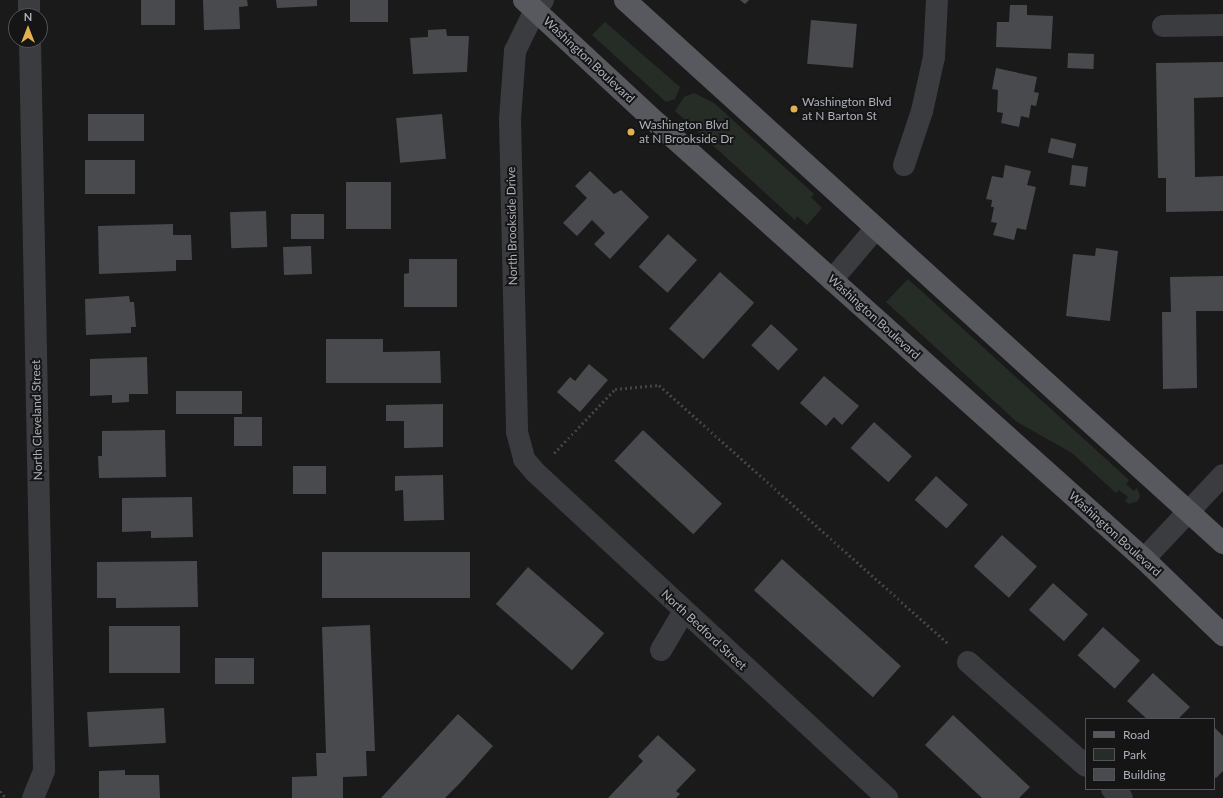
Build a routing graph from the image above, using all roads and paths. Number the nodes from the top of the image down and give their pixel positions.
1 (625, 0) edge
2 (936, 0) edge
3 (534, 3) edge
4 (1223, 25) edge
5 (1163, 26) dead end
6 (30, 48) edge
7 (904, 165) dead end
8 (876, 228) junction
9 (832, 280) junction
10 (530, 466) junction
11 (1223, 475) edge
12 (1188, 512) junction
13 (1223, 543) edge
14 (1144, 559) junction
15 (684, 611) junction
16 (1223, 635) edge
17 (661, 650) dead end
18 (968, 662) joint
19 (1085, 765) edge
20 (1113, 790) edge
21 (0, 791) edge
22 (874, 794) edge
23 (6, 798) edge
24 (33, 798) edge
25 (1122, 798) edge

1 - 8 main road
2 - 7 street
3 - 9 main road, Washington Boulevard
3 - 10 street, North Brookside Drive
4 - 5 street
6 - 24 street, North Cleveland Street
8 - 9 street
8 - 12 main road
9 - 14 main road, Washington Boulevard
10 - 15 street, North Bedford Street
10 - 18 path
11 - 12 street
12 - 13 main road
12 - 14 street
14 - 16 main road, Washington Boulevard
15 - 17 street
15 - 22 street, North Bedford Street
18 - 19 street
20 - 25 street
21 - 23 path

